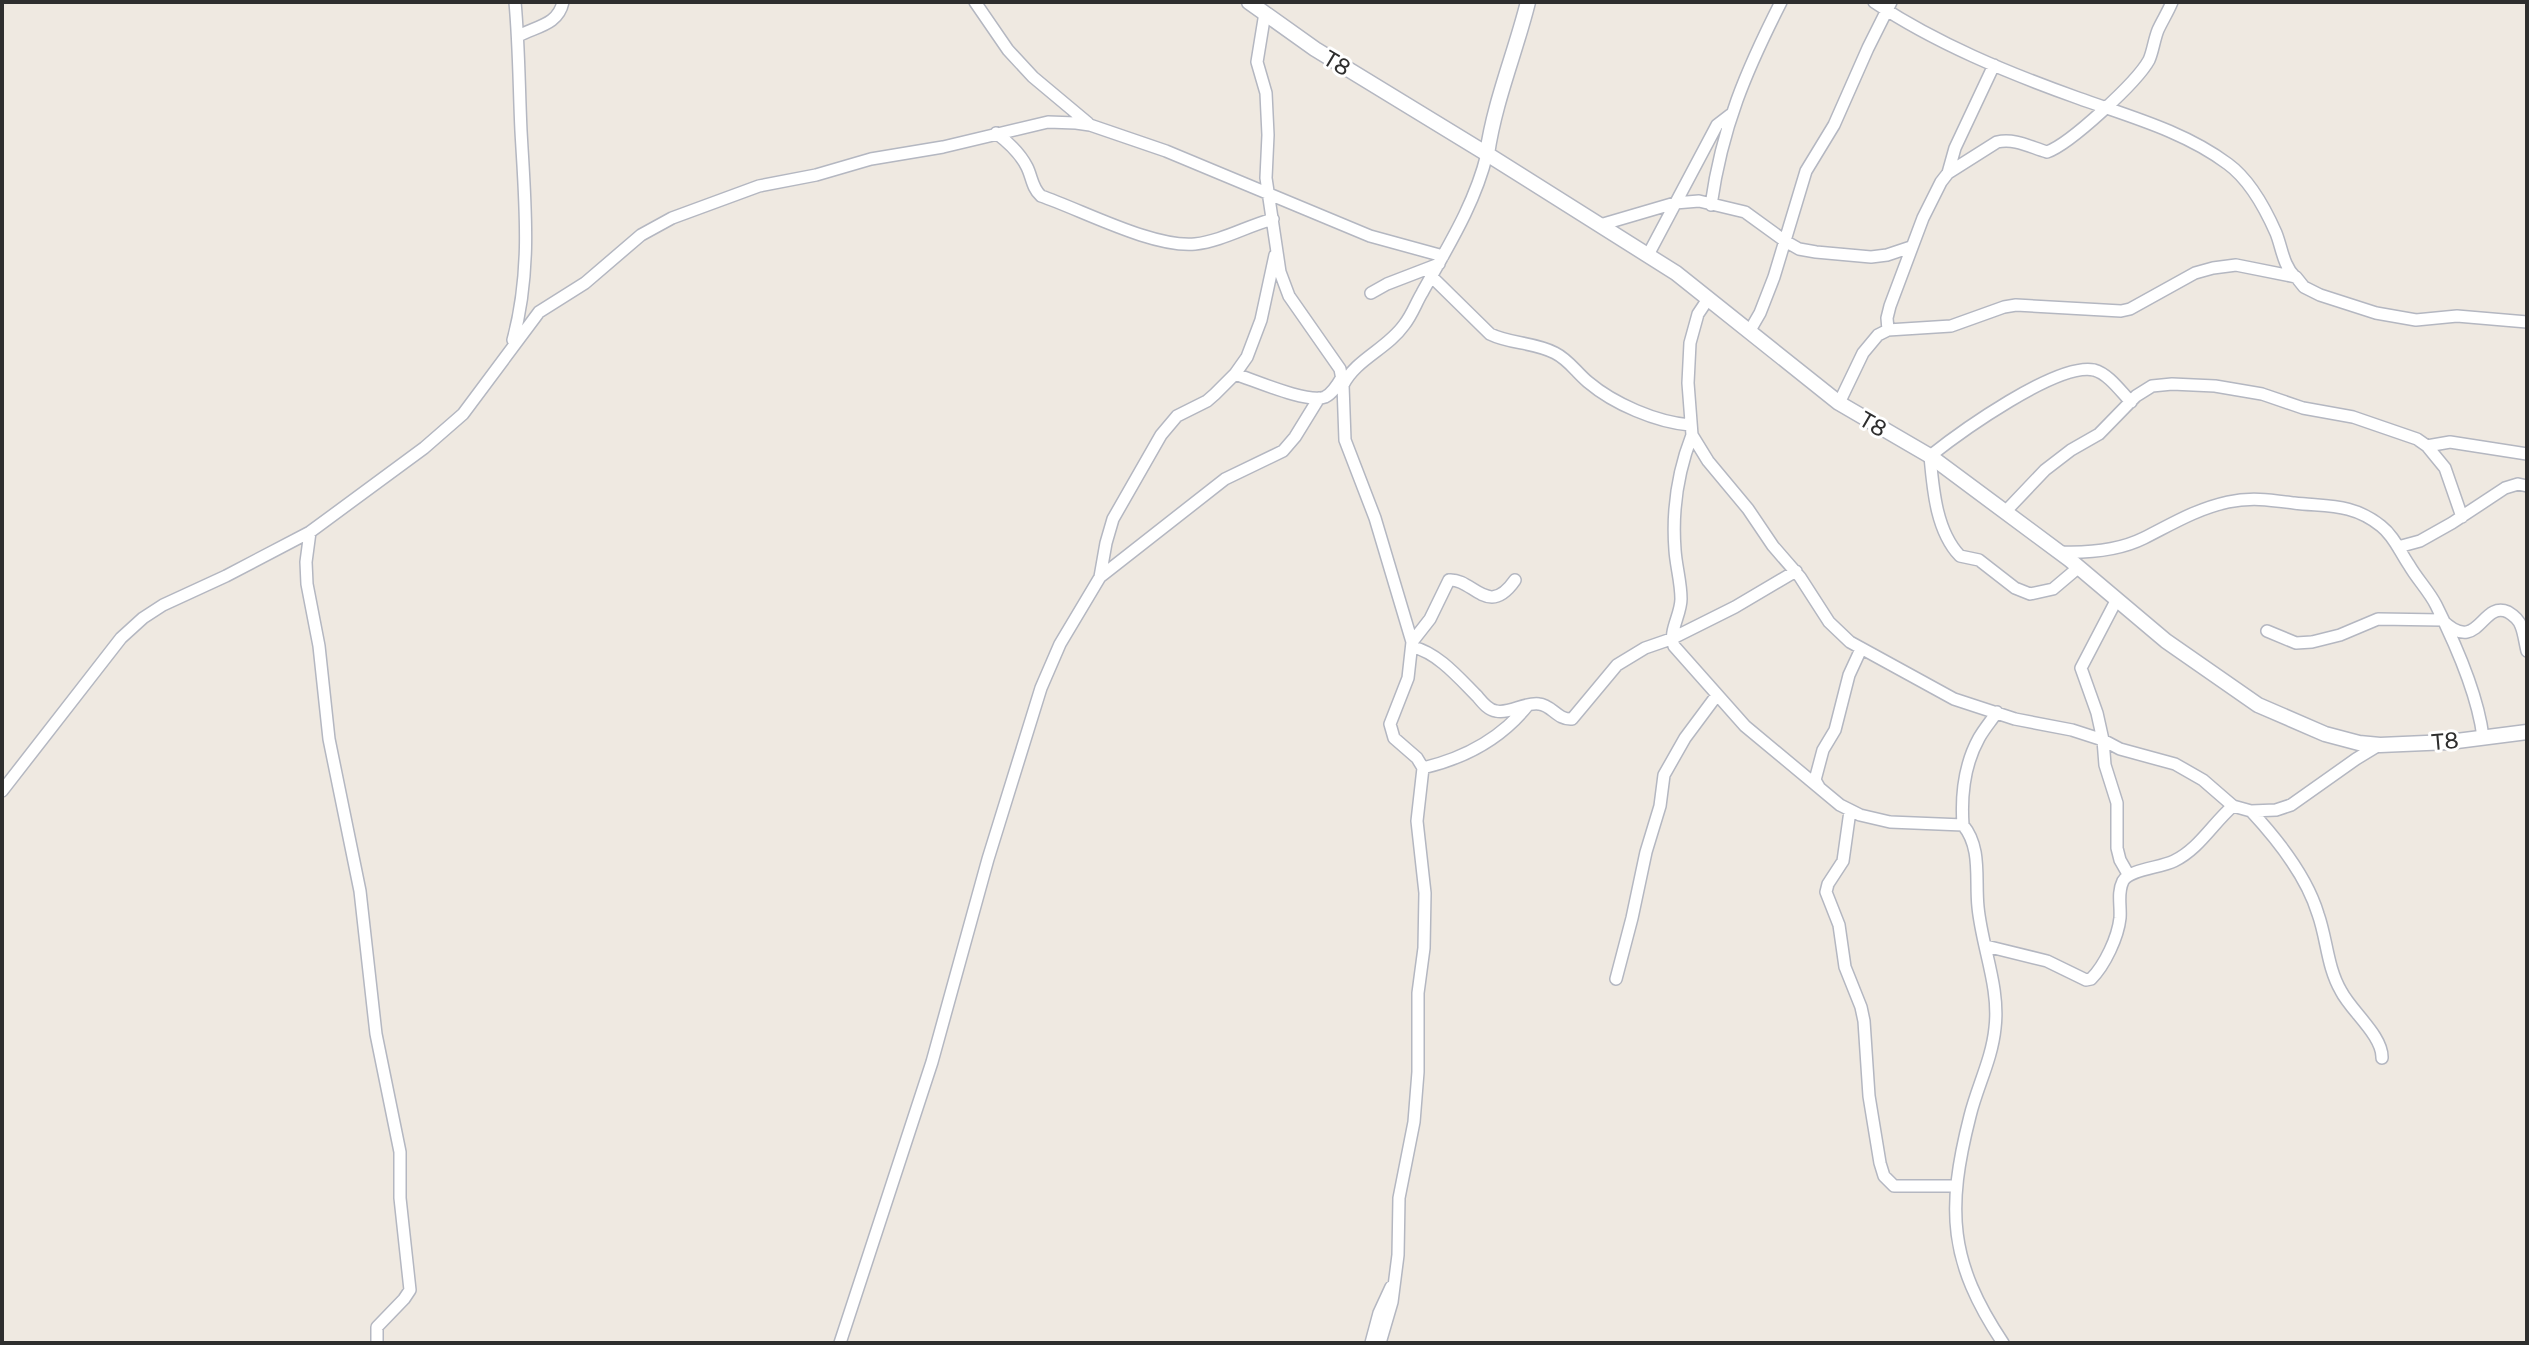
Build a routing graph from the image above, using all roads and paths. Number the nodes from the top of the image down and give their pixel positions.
1 (515, 2) edge
2 (563, 2) edge
3 (975, 2) edge
4 (1249, 2) edge
5 (1528, 2) edge
6 (1781, 2) edge
7 (1874, 2) edge
8 (2172, 2) edge
9 (1889, 6) edge
10 (1265, 13) junction
11 (518, 36) junction
12 (1994, 65) junction
13 (2106, 108) junction
14 (1730, 115) junction
15 (1090, 125) junction
16 (996, 133) junction
17 (1487, 154) junction
18 (1948, 173) junction
19 (1270, 194) junction
20 (1675, 203) junction
21 (1711, 205) junction
22 (1273, 219) junction
23 (1600, 225) junction
24 (1785, 241) junction
25 (1277, 247) junction
26 (1911, 247) junction
27 (1648, 255) junction
28 (1441, 260) junction
29 (1432, 277) junction
30 (2296, 277) junction
31 (1371, 293) dead end
32 (1708, 299) junction
33 (2527, 322) edge
34 (1888, 330) junction
35 (1749, 332) junction
36 (510, 351) junction
37 (1235, 374) junction
38 (1343, 381) junction
39 (1323, 396) junction
40 (2131, 402) junction
41 (1839, 403) junction
42 (1344, 412) junction
43 (1691, 430) junction
44 (2427, 446) junction
45 (2527, 454) edge
46 (1930, 456) junction
47 (2527, 484) edge
48 (2005, 512) junction
49 (2462, 517) junction
50 (310, 532) junction
51 (2398, 547) junction
52 (2060, 552) junction
53 (2079, 567) junction
54 (1796, 571) junction
55 (1100, 577) junction
56 (1515, 580) dead end
57 (2117, 599) junction
58 (2442, 620) junction
59 (2267, 631) dead end
60 (1671, 639) junction
61 (1412, 644) junction
62 (1861, 649) junction
63 (2527, 651) edge
64 (1717, 695) junction
65 (1528, 704) junction
66 (1997, 712) junction
67 (2527, 732) edge
68 (2483, 737) junction
69 (2103, 740) junction
70 (2380, 745) junction
71 (1423, 768) junction
72 (1820, 788) junction
73 (2, 791) edge
74 (2233, 806) junction
75 (1850, 811) junction
76 (2251, 811) junction
77 (1963, 825) junction
78 (2128, 874) junction
79 (1986, 946) junction
80 (1616, 979) dead end
81 (2382, 1058) dead end
82 (1956, 1186) junction
83 (1394, 1280) junction
84 (377, 1343) edge
85 (840, 1343) edge
86 (1371, 1343) edge
87 (1380, 1343) edge
88 (2003, 1343) edge

1 - 11 street
2 - 11 street
3 - 15 street
4 - 10 street, T8
5 - 17 street
6 - 14 street
7 - 9 street
8 - 13 street
9 - 12 street
9 - 24 street
10 - 17 street, T8
10 - 19 street
11 - 36 street
12 - 13 street
12 - 18 street
13 - 18 street
13 - 30 street
14 - 20 street
14 - 21 street
15 - 16 street
15 - 19 street
16 - 22 street
16 - 36 street
17 - 23 street, T8
17 - 28 street
18 - 26 street
19 - 22 street
19 - 28 street
20 - 21 street
20 - 23 street
20 - 27 street
21 - 24 street
22 - 25 street
23 - 27 street, T8
24 - 26 street
24 - 35 street
25 - 37 street
25 - 38 street
26 - 34 street
27 - 32 street, T8
28 - 29 street
28 - 31 street
29 - 38 street
29 - 43 street
30 - 33 street
30 - 34 street
32 - 35 street, T8
32 - 43 street
34 - 41 street
35 - 41 street, T8
36 - 50 street
37 - 39 street
37 - 55 street
38 - 39 street
38 - 42 street
39 - 42 street
39 - 55 street
40 - 44 street
40 - 46 street
40 - 48 street
41 - 46 street, T8
42 - 61 street
43 - 54 street
43 - 60 street
44 - 45 street
44 - 49 street
46 - 48 street, T8
46 - 53 street
47 - 49 street
48 - 52 street, T8
49 - 51 street
50 - 73 street
50 - 84 street
51 - 52 street
51 - 58 street
52 - 53 street, T8
53 - 57 street, T8
54 - 60 street
54 - 62 street
55 - 85 street
56 - 61 street
57 - 69 street
57 - 70 street, T8
58 - 59 street
58 - 63 street
58 - 68 street
60 - 64 street
60 - 65 street
61 - 65 street
61 - 71 street
62 - 66 street
62 - 72 street
64 - 72 street
64 - 80 street
65 - 71 street
66 - 69 street
66 - 77 street
67 - 68 street, T8
68 - 70 street, T8
69 - 74 street
69 - 78 street
70 - 76 street
71 - 83 street
72 - 75 street
74 - 76 street
74 - 78 street
75 - 77 street
75 - 82 street
76 - 81 street
77 - 79 street
78 - 79 street
79 - 82 street
82 - 88 street
83 - 86 street
83 - 87 street

